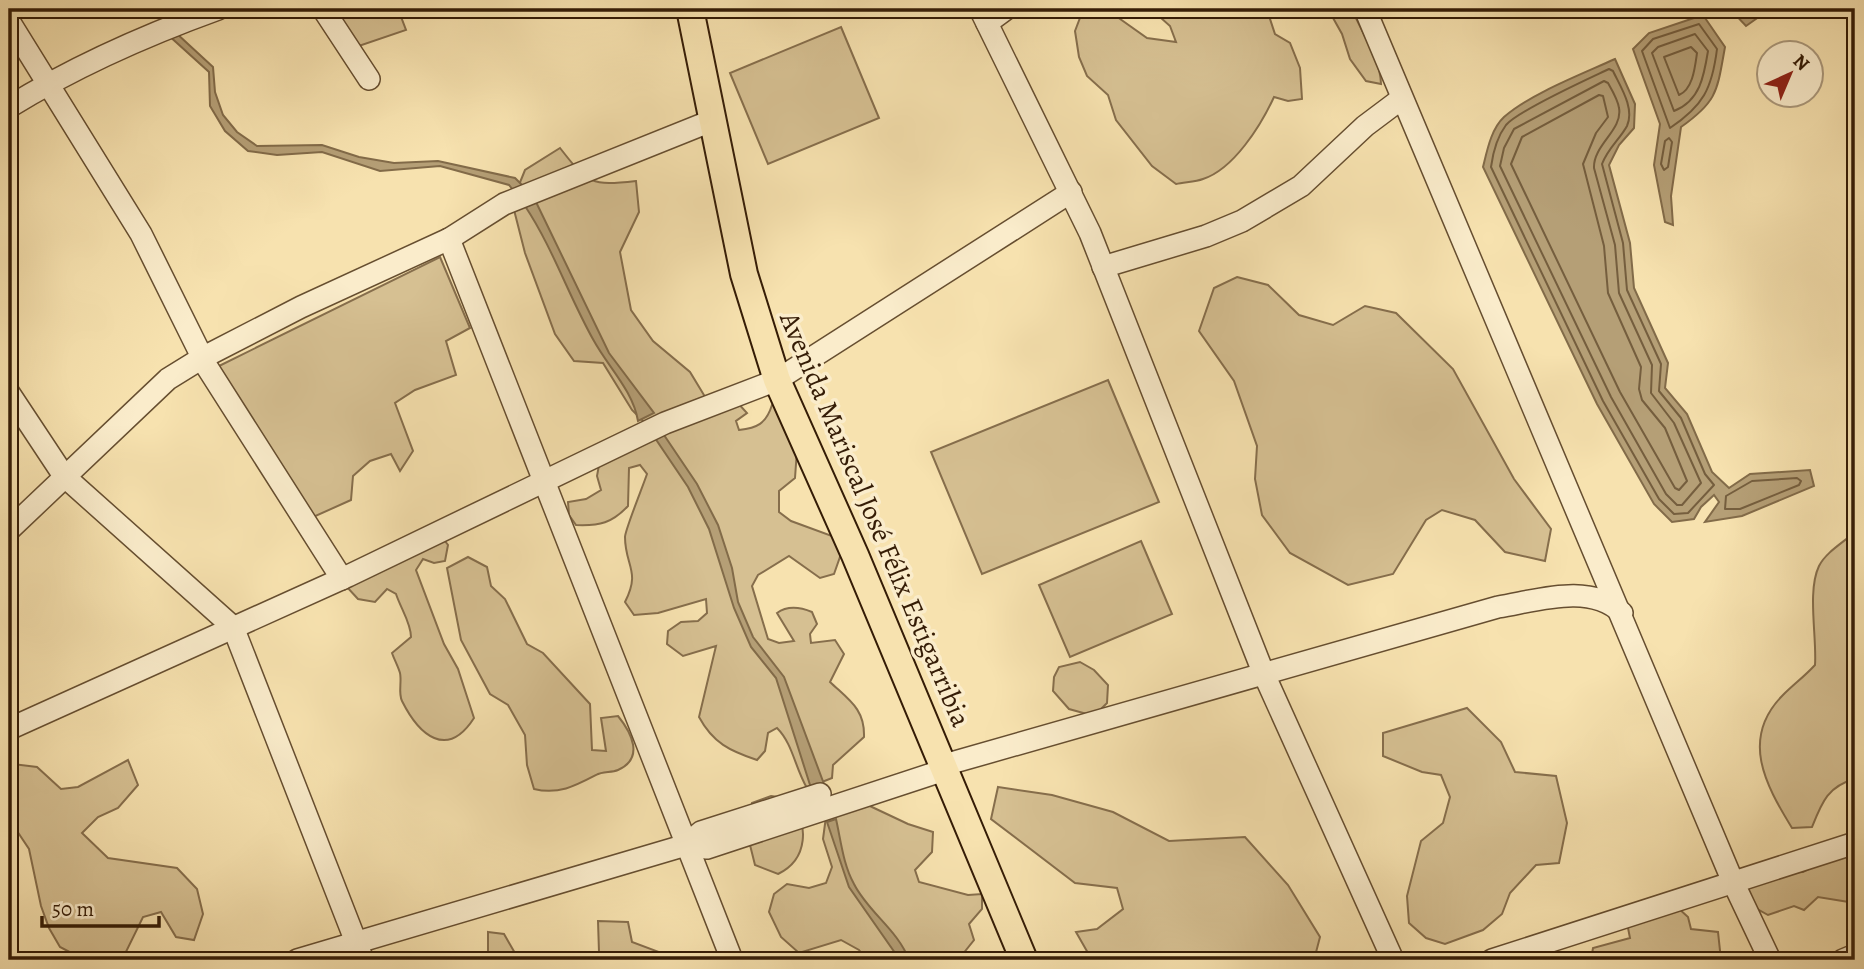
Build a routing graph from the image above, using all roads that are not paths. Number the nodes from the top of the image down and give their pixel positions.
1 (218, 9) edge
2 (323, 9) edge
3 (690, 9) edge
4 (1006, 9) edge
5 (1365, 9) edge
6 (983, 16) edge
7 (9, 21) edge
8 (369, 79) dead end
9 (46, 84) junction
10 (1401, 99) junction
11 (9, 107) edge
12 (711, 121) junction
13 (1071, 192) junction
14 (449, 239) junction
15 (1103, 267) junction
16 (202, 358) junction
17 (777, 380) junction
18 (9, 393) edge
19 (65, 476) junction
20 (545, 483) junction
21 (9, 530) edge
22 (342, 579) junction
23 (1622, 612) junction
24 (233, 627) junction
25 (1263, 672) junction
26 (9, 729) edge
27 (944, 765) junction
28 (1855, 843) edge
29 (686, 845) junction
30 (1732, 882) junction
31 (360, 952) edge
32 (1855, 955) edge
33 (297, 960) edge
34 (733, 960) edge
35 (1024, 960) edge
36 (1393, 960) edge
37 (1492, 960) edge
38 (1770, 960) edge
39 (1843, 960) edge

1 - 9 street
2 - 8 street
3 - 12 main road, Avenida Mariscal José Félix Estigarribia
4 - 6 street
5 - 10 street
6 - 13 street
7 - 9 street
9 - 11 street
9 - 16 street
10 - 15 street
10 - 23 street
12 - 14 street
12 - 17 main road, Avenida Mariscal José Félix Estigarribia
13 - 15 street
13 - 17 street
14 - 16 street
14 - 20 street
15 - 25 street
16 - 19 street
16 - 22 street
17 - 20 street
17 - 27 main road, Avenida Mariscal José Félix Estigarribia
18 - 19 street
19 - 21 street
19 - 24 street
20 - 22 street
20 - 29 street
22 - 24 street
23 - 25 street
23 - 30 street
24 - 26 street
24 - 31 street
25 - 27 street
25 - 36 street
27 - 29 street
27 - 35 main road, Avenida Mariscal José Félix Estigarribia
28 - 30 street
29 - 31 street
29 - 34 street
30 - 37 street
30 - 38 street
31 - 33 street
32 - 39 street

